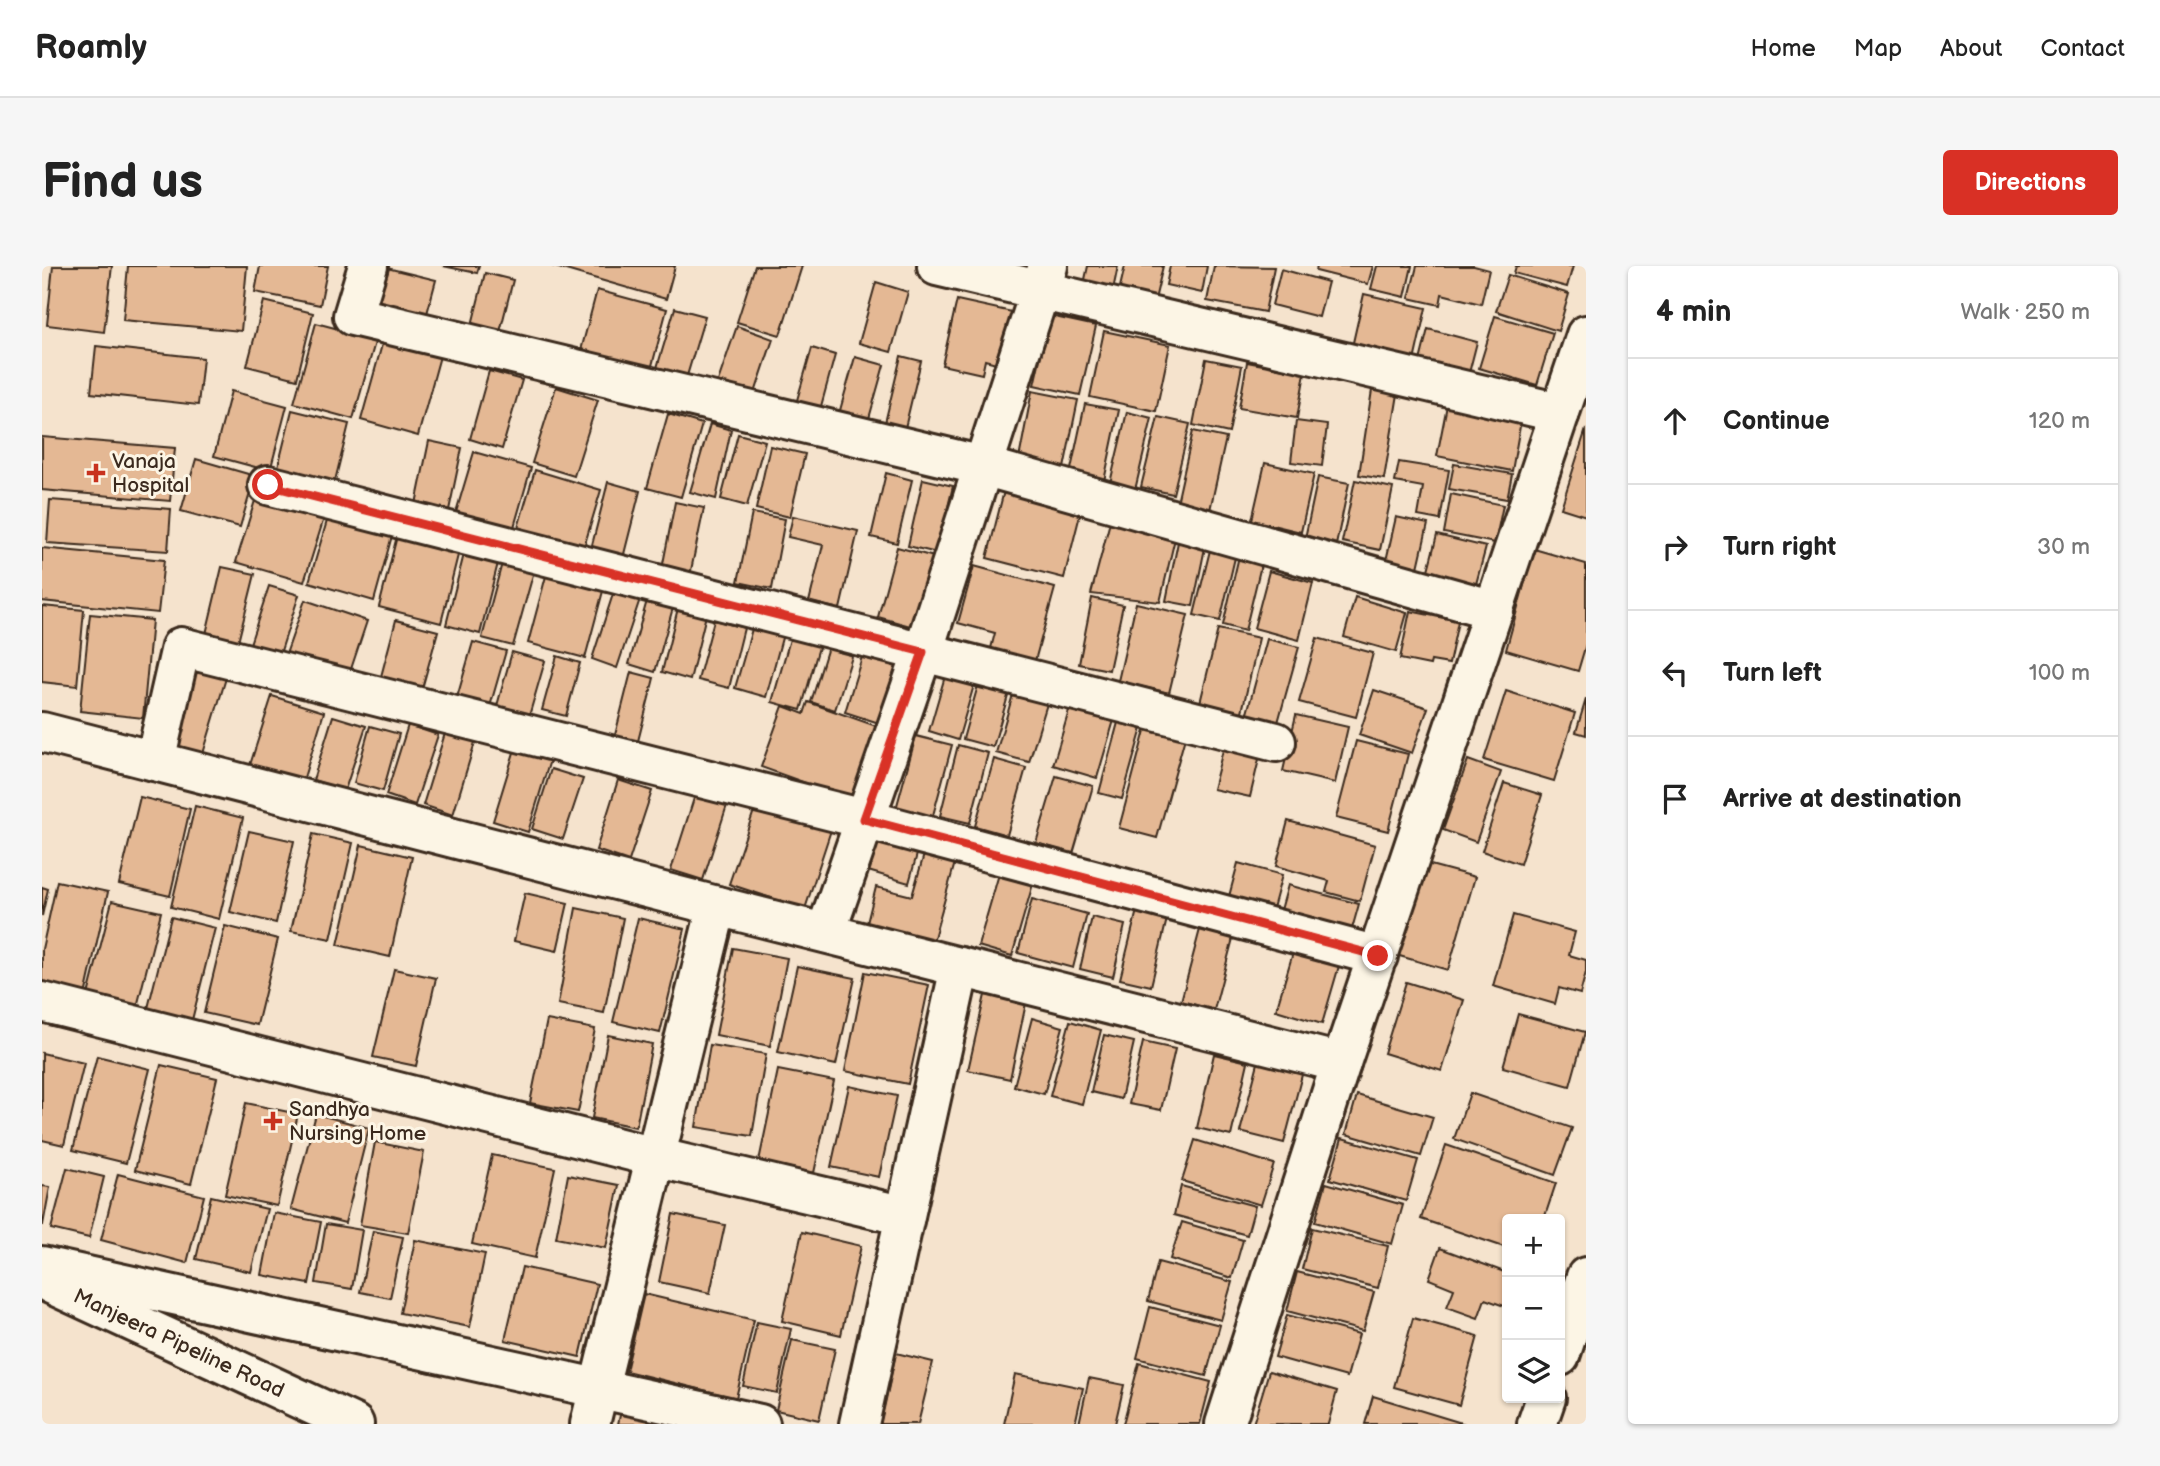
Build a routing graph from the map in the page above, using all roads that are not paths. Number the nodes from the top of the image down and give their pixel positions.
1 (368, 266) edge
2 (937, 266) edge
3 (1043, 278) edge
4 (1586, 335) edge
5 (1560, 413) junction
6 (983, 466) junction
7 (268, 485) dead end
8 (1494, 610) junction
9 (923, 652) junction
10 (42, 732) edge
11 (1276, 742) dead end
12 (155, 761) junction
13 (864, 819) junction
14 (717, 906) junction
15 (826, 932) junction
16 (1378, 956) junction
17 (960, 967) junction
18 (42, 1002) edge
19 (1341, 1063) junction
20 (655, 1157) junction
21 (905, 1216) junction
22 (42, 1266) edge
23 (1586, 1276) edge
24 (42, 1280) edge
25 (1565, 1341) edge
26 (1544, 1403) edge
27 (594, 1406) edge
28 (354, 1424) edge
29 (760, 1424) edge
30 (859, 1424) edge
31 (1224, 1424) edge
32 (1538, 1424) edge

1 - 6 street
2 - 3 street
3 - 5 street
3 - 6 street
4 - 5 street
5 - 8 street
6 - 8 street
6 - 9 street
7 - 9 street
8 - 16 street
9 - 11 street
9 - 13 street
10 - 12 street
12 - 13 street
12 - 14 street
13 - 15 street
13 - 16 street
14 - 15 street
14 - 20 street
15 - 17 street
16 - 19 street
17 - 19 street
17 - 21 street
18 - 20 street
19 - 31 street
20 - 21 street
20 - 27 street
21 - 30 street
22 - 27 street
23 - 25 street
24 - 28 street, Manjeera Pipeline Road
26 - 32 street
27 - 29 street

